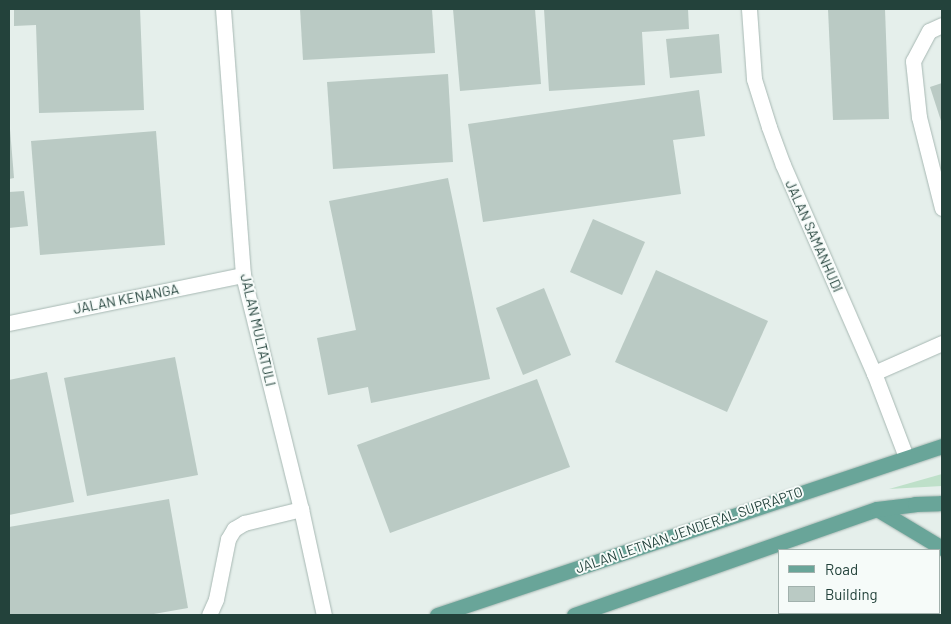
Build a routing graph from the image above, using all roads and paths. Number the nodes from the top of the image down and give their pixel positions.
1 (223, 9) edge
2 (749, 9) edge
3 (942, 25) edge
4 (942, 208) edge
5 (243, 275) junction
6 (9, 323) edge
7 (942, 343) edge
8 (874, 373) junction
9 (942, 446) edge
10 (906, 457) junction
11 (942, 503) edge
12 (301, 509) junction
13 (877, 509) junction
14 (942, 548) edge
15 (209, 615) edge
16 (324, 615) edge
17 (437, 615) edge
18 (574, 615) edge

1 - 5 street, JALAN MULTATULI
2 - 8 street, JALAN SAMANHUDI
3 - 4 street
5 - 6 street, JALAN KENANGA
5 - 12 street, JALAN MULTATULI
7 - 8 street
8 - 10 street, JALAN SAMANHUDI
9 - 10 main road, JALAN LETNAN JENDERAL SUPRAPTO
10 - 17 main road, JALAN LETNAN JENDERAL SUPRAPTO
11 - 13 main road
12 - 15 street
12 - 16 street, JALAN MULTATULI
13 - 14 main road
13 - 18 main road

